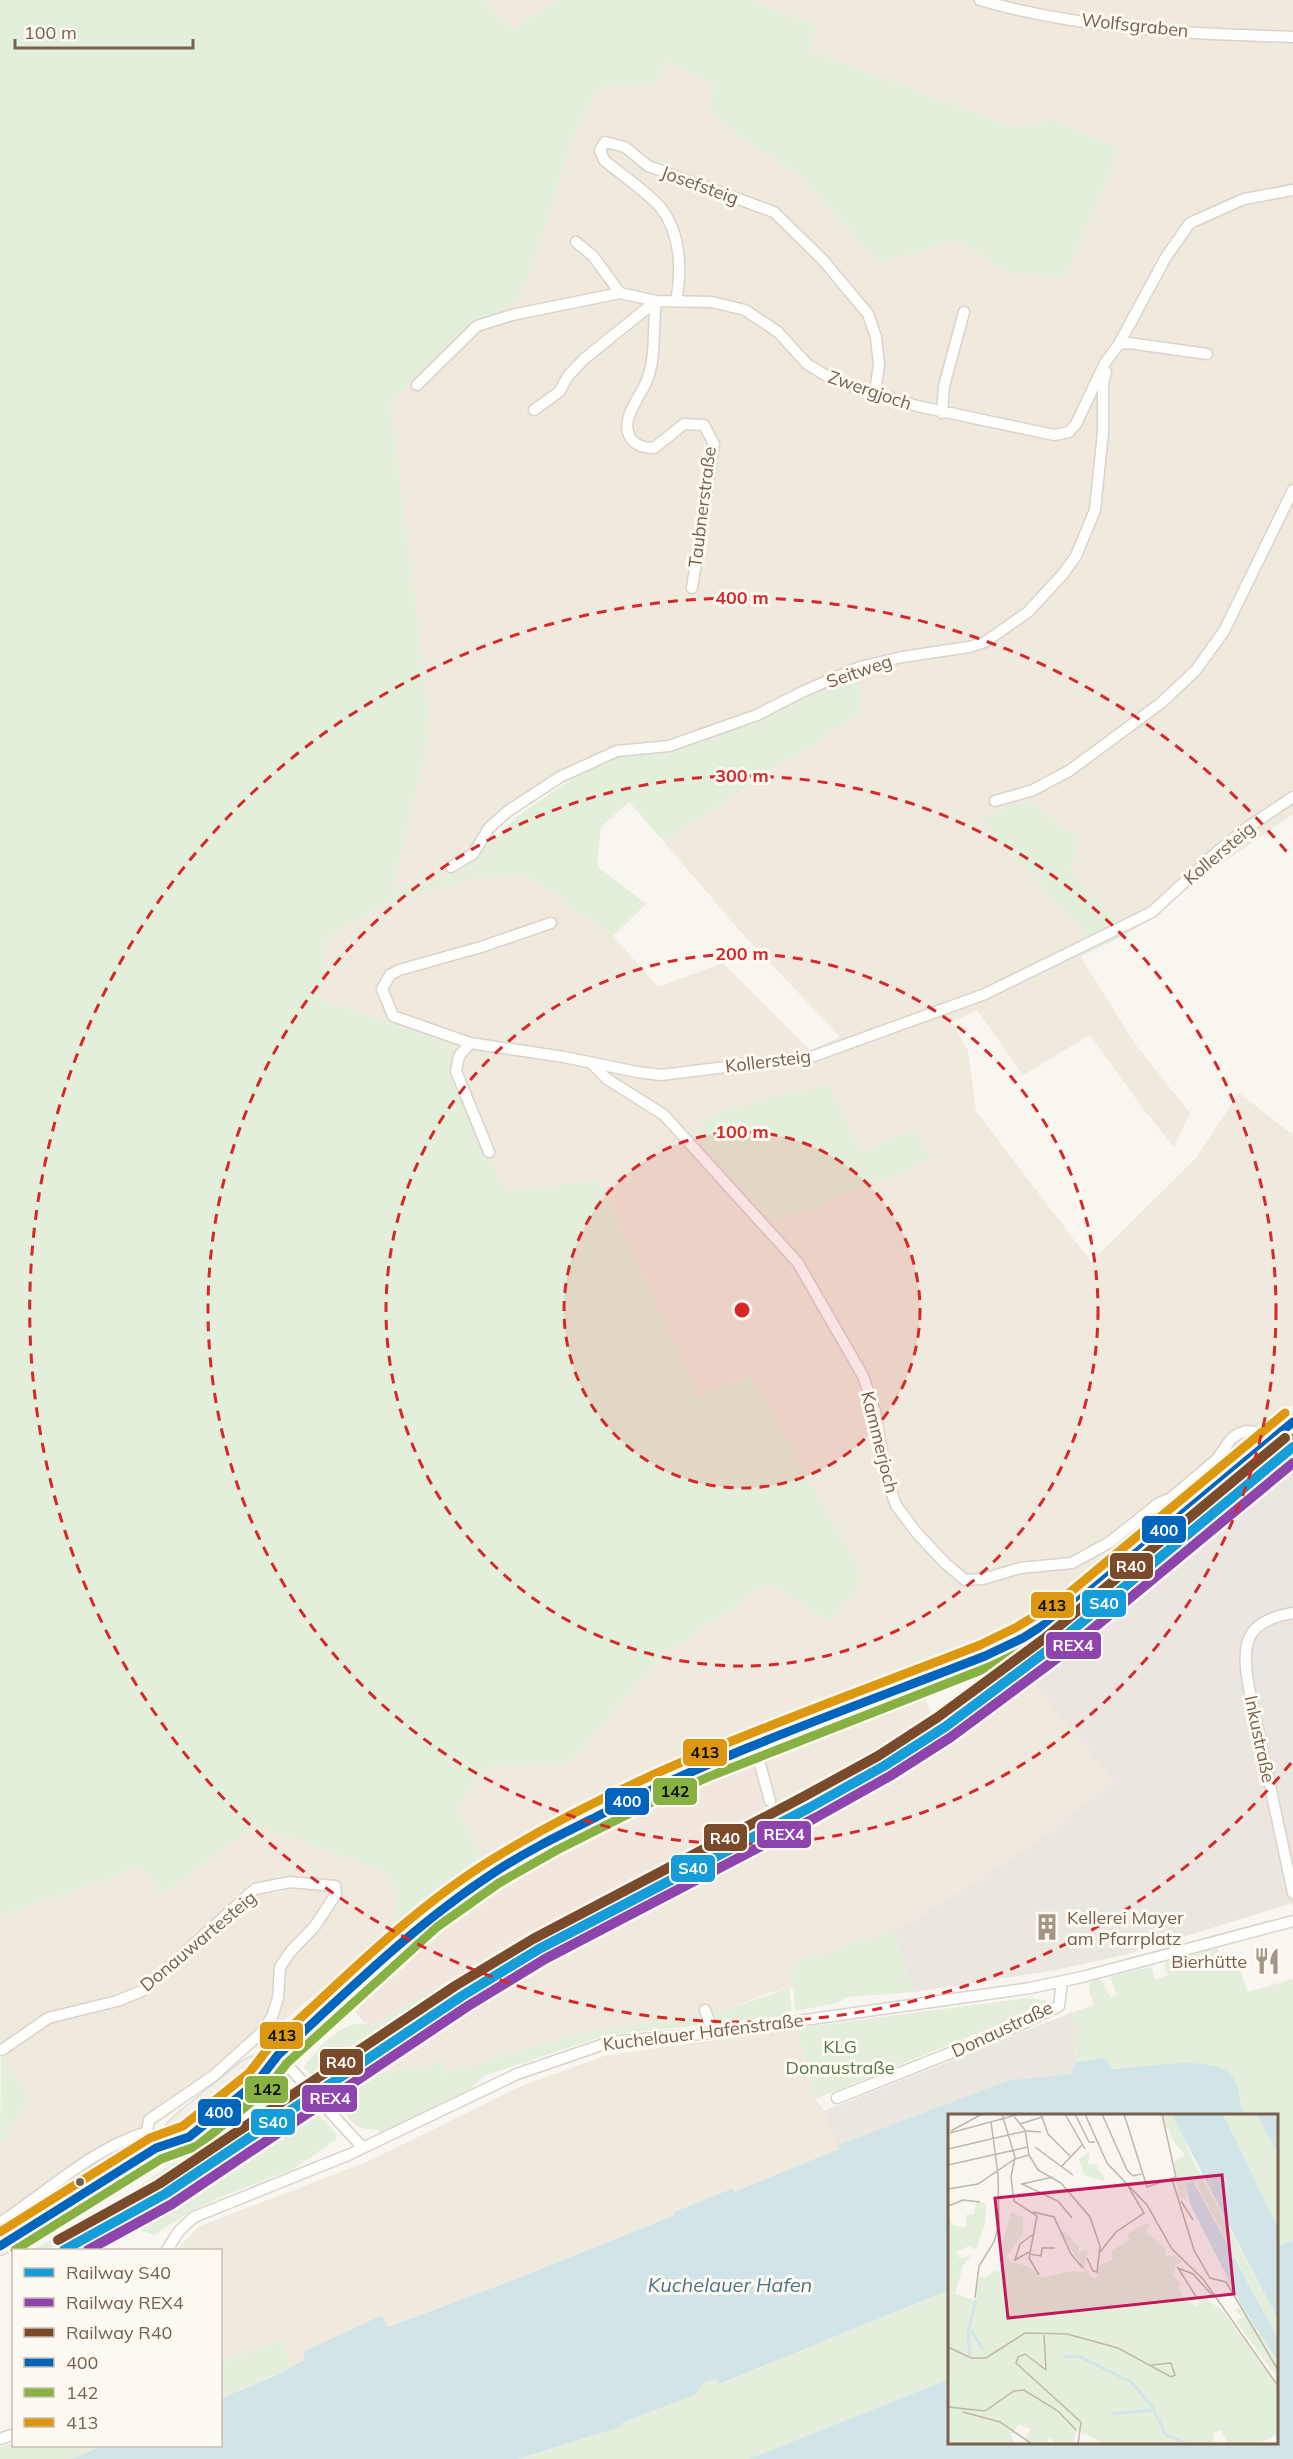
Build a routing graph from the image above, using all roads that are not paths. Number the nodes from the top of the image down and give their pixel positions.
1 (980, 0) edge
2 (1293, 37) edge
3 (1293, 190) edge
4 (576, 242) dead end
5 (620, 293) junction
6 (656, 301) junction
7 (676, 301) junction
8 (964, 312) dead end
9 (1119, 344) junction
10 (1207, 354) dead end
11 (1112, 355) junction
12 (417, 385) dead end
13 (875, 392) junction
14 (534, 410) dead end
15 (942, 413) junction
16 (1293, 490) edge
17 (692, 588) dead end
18 (1293, 797) edge
19 (995, 801) dead end
20 (451, 867) dead end
21 (551, 922) dead end
22 (470, 1043) junction
23 (591, 1063) junction
24 (489, 1152) dead end
25 (1293, 1422) edge
26 (1272, 1440) junction
27 (1293, 1613) edge
28 (754, 1746) junction
29 (770, 1801) dead end
30 (1293, 1893) edge
31 (1293, 1920) edge
32 (1062, 1982) junction
33 (705, 2010) dead end
34 (713, 2033) junction
35 (2, 2050) dead end
36 (278, 2055) junction
37 (837, 2098) dead end
38 (147, 2132) junction
39 (156, 2148) junction
40 (363, 2148) junction
41 (0, 2223) edge
42 (0, 2246) edge
43 (168, 2249) edge

1 - 2 street, Wolfsgraben
3 - 9 street
4 - 5 street
5 - 6 street, Zwergjoch
5 - 12 street, Zwergjoch
6 - 7 street, Zwergjoch
6 - 14 street
6 - 17 street, Taubnerstraße
7 - 13 street, Zwergjoch
7 - 13 street, Josefsteig
8 - 15 street
9 - 10 street
9 - 11 street
11 - 15 street, Zwergjoch
11 - 20 street, Seitweg
13 - 15 street, Zwergjoch
16 - 19 street
18 - 23 street, Kollersteig
21 - 22 street, Kollersteig
22 - 23 street, Kollersteig
22 - 24 street
23 - 26 street, Kammerjoch
25 - 26 main road
26 - 28 main road
27 - 30 street, Inkustraße
28 - 29 street
28 - 36 main road
31 - 32 street, Donaustraße
32 - 34 street, Kuchelauer Hafenstraße
32 - 37 street, Donaustraße
33 - 34 street
34 - 40 street, Kuchelauer Hafenstraße
35 - 38 street, Donauwartesteig
36 - 39 main road
36 - 40 street
38 - 39 street
38 - 41 street
39 - 42 main road
40 - 43 street, Kuchelauer Hafenstraße

